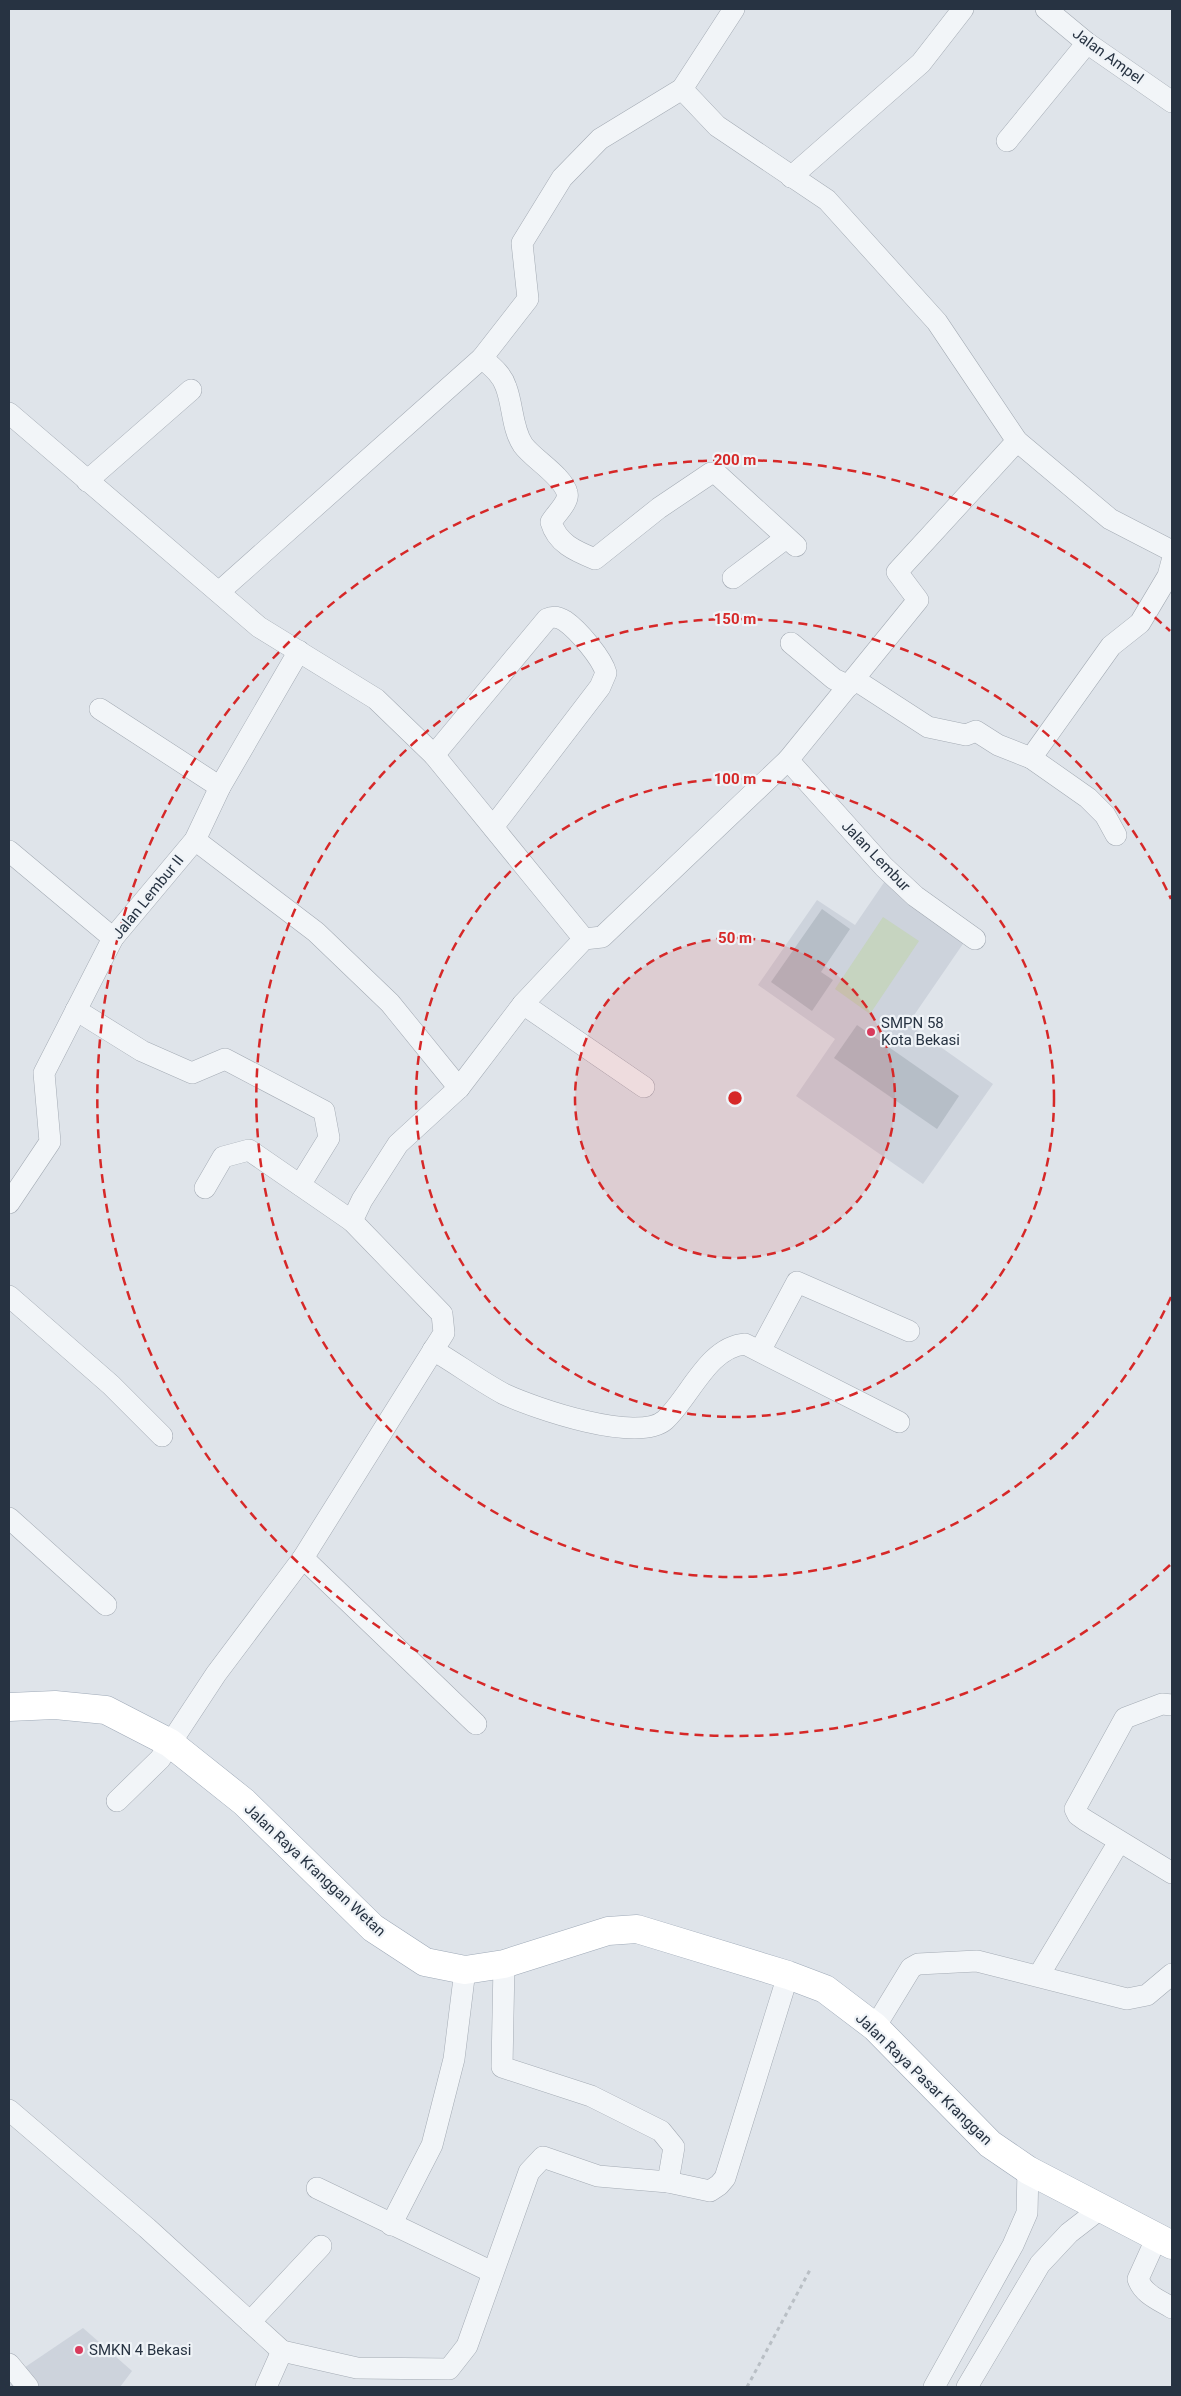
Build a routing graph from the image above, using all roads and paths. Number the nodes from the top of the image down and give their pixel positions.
1 (734, 9) edge
2 (963, 9) edge
3 (1046, 9) edge
4 (1087, 43) junction
5 (682, 89) junction
6 (1172, 102) edge
7 (1007, 141) dead end
8 (790, 177) junction
9 (482, 358) junction
10 (191, 390) dead end
11 (9, 413) edge
12 (1017, 441) junction
13 (87, 480) junction
14 (1172, 551) edge
15 (1172, 561) edge
16 (733, 578) dead end
17 (219, 592) junction
18 (791, 643) dead end
19 (299, 651) junction
20 (851, 683) junction
21 (100, 709) dead end
22 (434, 754) junction
23 (1031, 758) junction
24 (788, 760) junction
25 (220, 787) junction
26 (493, 827) junction
27 (1116, 836) dead end
28 (195, 840) junction
29 (9, 850) edge
30 (113, 938) junction
31 (584, 939) junction
32 (975, 939) dead end
33 (523, 1004) junction
34 (76, 1010) junction
35 (644, 1087) dead end
36 (459, 1088) junction
37 (300, 1185) junction
38 (205, 1188) dead end
39 (9, 1203) edge
40 (352, 1221) junction
41 (9, 1296) edge
42 (909, 1331) dead end
43 (433, 1350) junction
44 (760, 1351) junction
45 (899, 1422) dead end
46 (162, 1436) dead end
47 (9, 1518) edge
48 (303, 1558) junction
49 (106, 1605) dead end
50 (1172, 1705) edge
51 (9, 1707) edge
52 (476, 1724) dead end
53 (170, 1744) junction
54 (117, 1801) dead end
55 (1119, 1842) junction
56 (1172, 1874) edge
57 (636, 1929) joint
58 (504, 1964) junction
59 (465, 1970) junction
60 (1172, 1974) edge
61 (788, 1975) junction
62 (1039, 1975) junction
63 (874, 2027) junction
64 (9, 2110) edge
65 (1028, 2170) junction
66 (668, 2182) junction
67 (318, 2188) dead end
68 (1100, 2209) junction
69 (391, 2225) junction
70 (1164, 2241) edge
71 (321, 2246) dead end
72 (811, 2268) dead end
73 (492, 2272) junction
74 (1172, 2308) edge
75 (250, 2322) junction
76 (282, 2351) junction
77 (9, 2364) edge
78 (28, 2387) edge
79 (266, 2387) edge
80 (747, 2387) edge
81 (934, 2387) edge
82 (967, 2387) edge

1 - 5 street
2 - 8 street
3 - 4 street, Jalan Ampel
4 - 6 street, Jalan Ampel
4 - 7 street
5 - 8 street
5 - 9 street
8 - 12 street
9 - 16 street
9 - 17 street
10 - 13 street
11 - 13 street
12 - 14 street
12 - 20 street
13 - 17 street
15 - 23 street
17 - 19 street
18 - 20 street
19 - 22 street
19 - 25 street, Jalan Lembur II
20 - 23 street
20 - 24 street
21 - 25 street
22 - 26 street
22 - 26 street
23 - 27 street
24 - 31 street
24 - 32 street, Jalan Lembur
25 - 28 street, Jalan Lembur II
26 - 31 street
28 - 30 street, Jalan Lembur II
28 - 36 street
29 - 30 street
30 - 34 street, Jalan Lembur II
31 - 33 street
33 - 35 street
33 - 36 street
34 - 37 street
34 - 39 street, Jalan Lembur II
36 - 40 street
37 - 38 street
37 - 40 street
40 - 43 street
41 - 46 street
42 - 44 street
43 - 44 street
43 - 48 street
44 - 45 street
47 - 49 street
48 - 52 street
48 - 53 street
50 - 55 street
51 - 53 main road, Jalan Raya Kranggan Wetan
53 - 54 street
53 - 59 main road, Jalan Raya Kranggan Wetan
55 - 56 street
55 - 62 street
57 - 58 main road, Jalan Raya Kranggan Wetan
57 - 61 main road, Jalan Raya Pasar Kranggan
58 - 59 main road, Jalan Raya Kranggan Wetan
58 - 66 street
59 - 69 street
60 - 62 street
61 - 63 main road, Jalan Raya Pasar Kranggan
61 - 66 street
62 - 63 street
63 - 65 main road, Jalan Raya Pasar Kranggan
64 - 75 street
65 - 68 main road, Jalan Raya Pasar Kranggan
65 - 81 street
66 - 73 street
67 - 69 street
68 - 70 main road, Jalan Raya Pasar Kranggan
68 - 82 street
69 - 73 street
70 - 74 street
71 - 75 street
72 - 80 path
73 - 76 street
75 - 76 street
76 - 79 street
77 - 78 street

